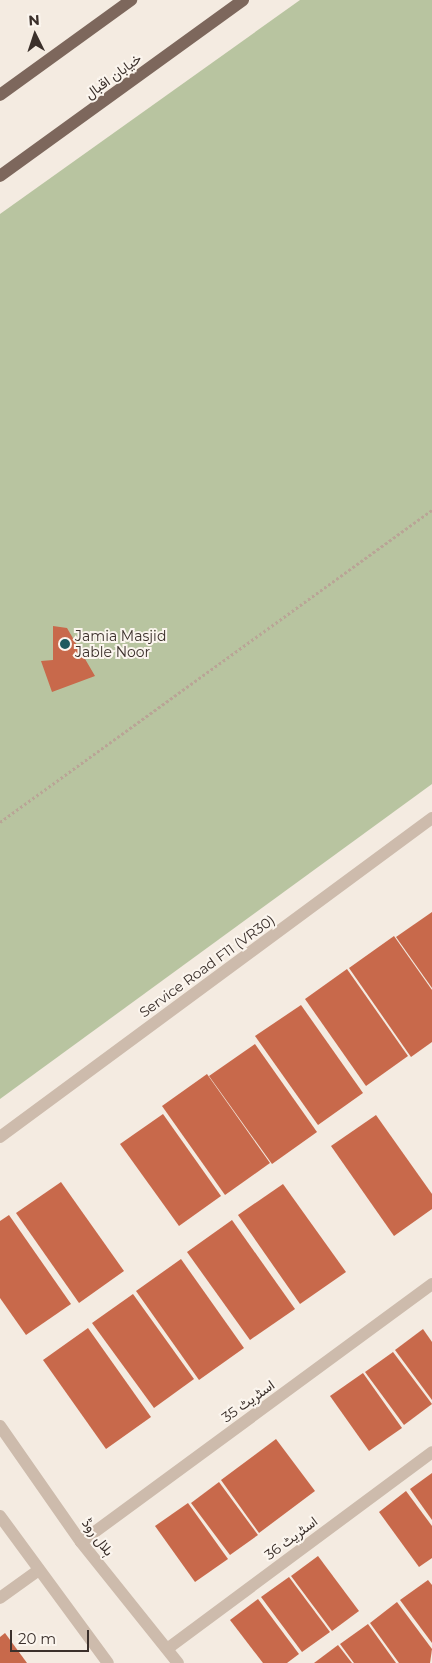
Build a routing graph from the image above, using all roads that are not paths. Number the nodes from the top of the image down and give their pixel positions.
1 (131, 0) edge
2 (243, 0) edge
3 (0, 95) edge
4 (0, 176) edge
5 (432, 818) edge
6 (0, 1137) edge
7 (432, 1284) edge
8 (0, 1426) edge
9 (432, 1452) edge
10 (0, 1516) edge
11 (81, 1542) junction
12 (38, 1570) junction
13 (0, 1598) edge
14 (167, 1649) junction
15 (108, 1663) edge
16 (178, 1663) edge

1 - 3 main road
2 - 4 main road, خیابان اقبال
5 - 6 street, Service Road F11 (VR30)
7 - 11 street, اسٹریٹ 35
8 - 11 street, ہلال روڈ
9 - 14 street, اسٹریٹ 36
10 - 12 street
11 - 14 street, ہلال روڈ
12 - 13 street
12 - 15 street
14 - 16 street, ہلال روڈ

